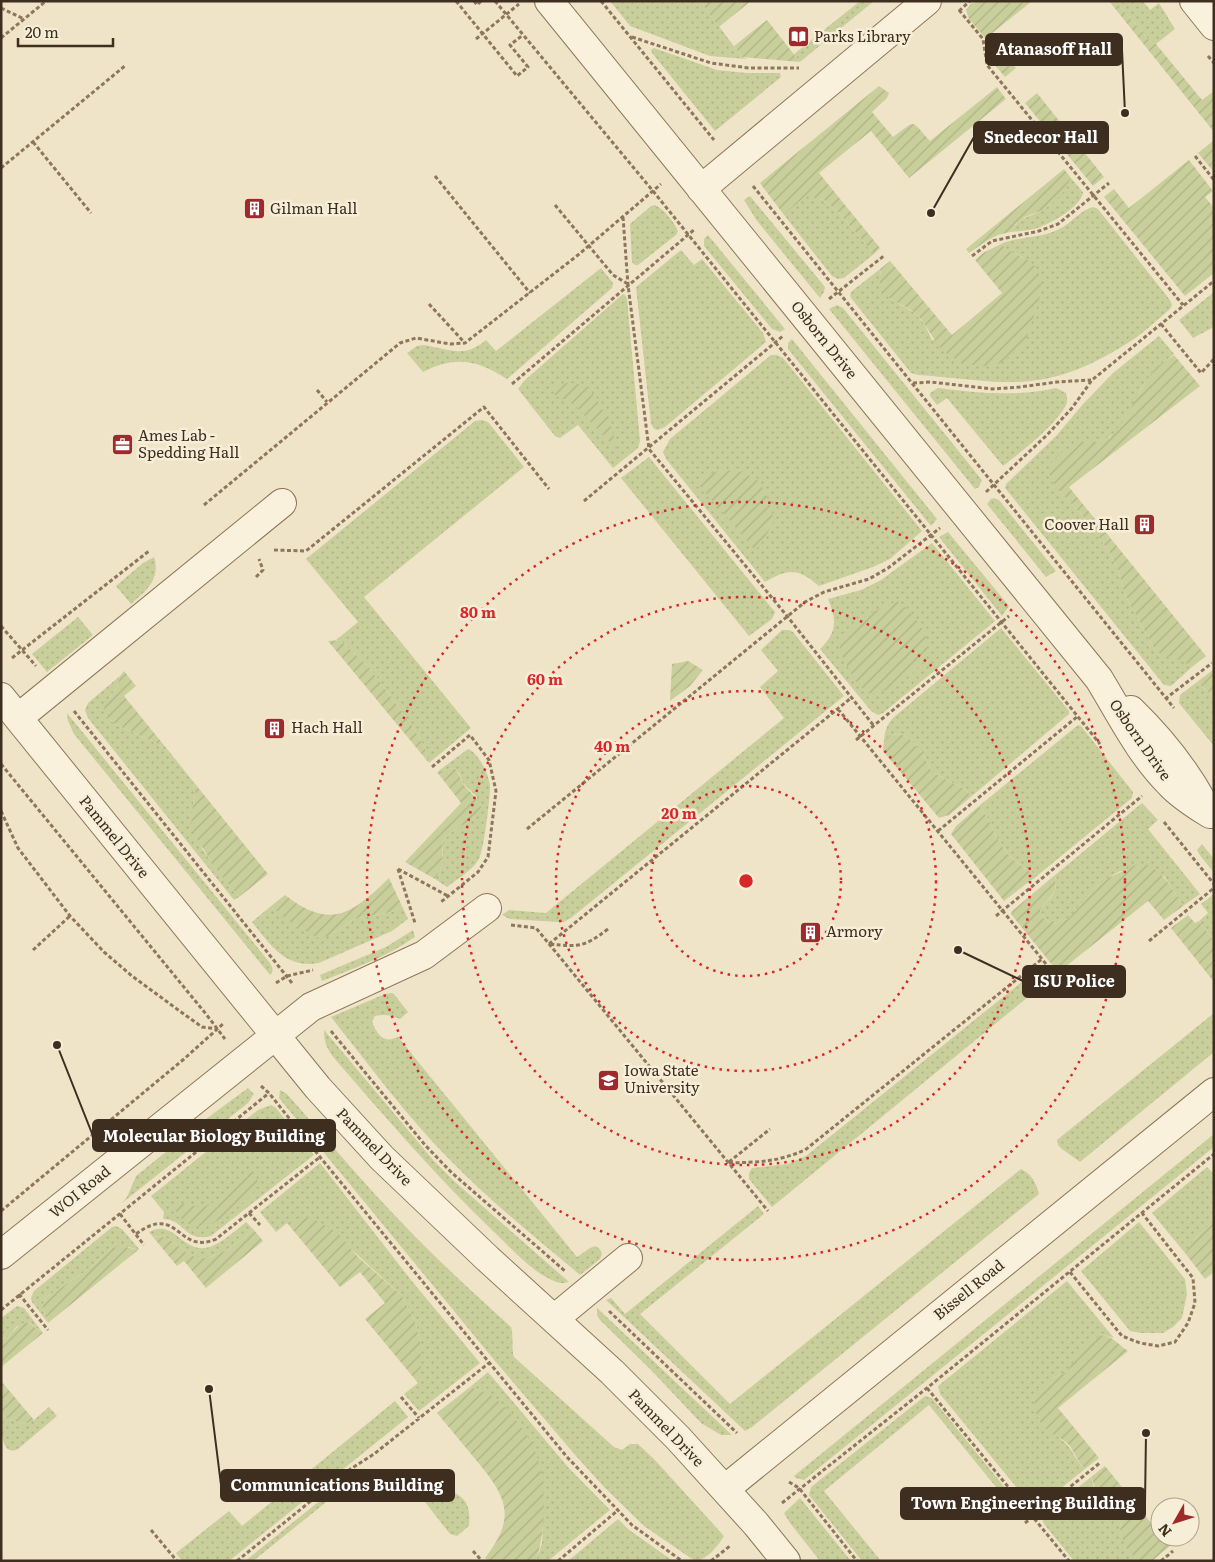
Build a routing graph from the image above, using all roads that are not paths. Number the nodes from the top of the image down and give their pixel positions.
1 (549, 1) edge
2 (927, 1) edge
3 (1194, 1) edge
4 (1214, 26) edge
5 (702, 189) junction
6 (282, 503) dead end
7 (10, 708) edge
8 (1212, 817) edge
9 (497, 916) road end
10 (275, 1035) junction
11 (1214, 1092) edge
12 (1, 1254) edge
13 (628, 1258) dead end
14 (554, 1319) junction
15 (724, 1489) junction
16 (786, 1561) edge

1 - 5 street, Osborn Drive
2 - 5 street
3 - 4 street
5 - 8 street, Osborn Drive
6 - 7 street
7 - 10 street, Pammel Drive
9 - 10 street, WOI Road
10 - 12 street, WOI Road
10 - 14 street, Pammel Drive
11 - 15 street, Bissell Road
13 - 14 street
14 - 15 street, Pammel Drive
15 - 16 street, Pammel Drive

